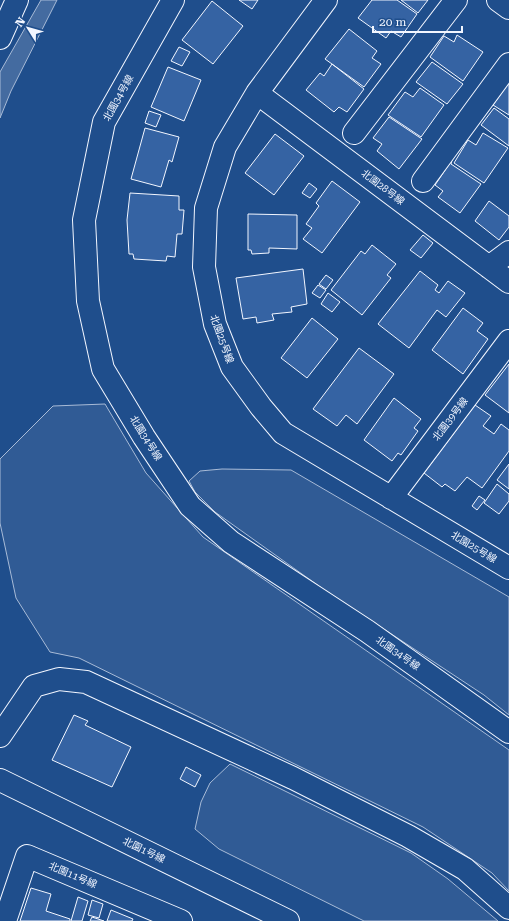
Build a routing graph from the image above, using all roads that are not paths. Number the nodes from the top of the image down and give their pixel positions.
1 (17, 0) edge
2 (173, 0) edge
3 (326, 0) edge
4 (456, 0) edge
5 (498, 0) edge
6 (509, 8) edge
7 (0, 38) edge
8 (509, 64) edge
9 (257, 93) junction
10 (354, 133) dead end
11 (423, 181) dead end
12 (509, 252) edge
13 (489, 267) junction
14 (509, 282) edge
15 (509, 341) edge
16 (392, 498) junction
17 (509, 568) edge
18 (509, 732) edge
19 (0, 736) edge
20 (0, 780) edge
21 (509, 908) edge
22 (170, 919) edge
23 (5, 921) edge
24 (288, 921) edge

1 - 7 street
2 - 18 street, 北園34号線
3 - 9 street, 北園25号線
4 - 10 street
5 - 6 street
8 - 11 street
9 - 13 street, 北園28号線
9 - 16 street, 北園25号線
12 - 13 street
13 - 14 street, 北園28号線
15 - 16 street, 北園39号線
16 - 17 street, 北園25号線
19 - 21 street
20 - 24 street, 北園1号線
22 - 23 street, 北園11号線

